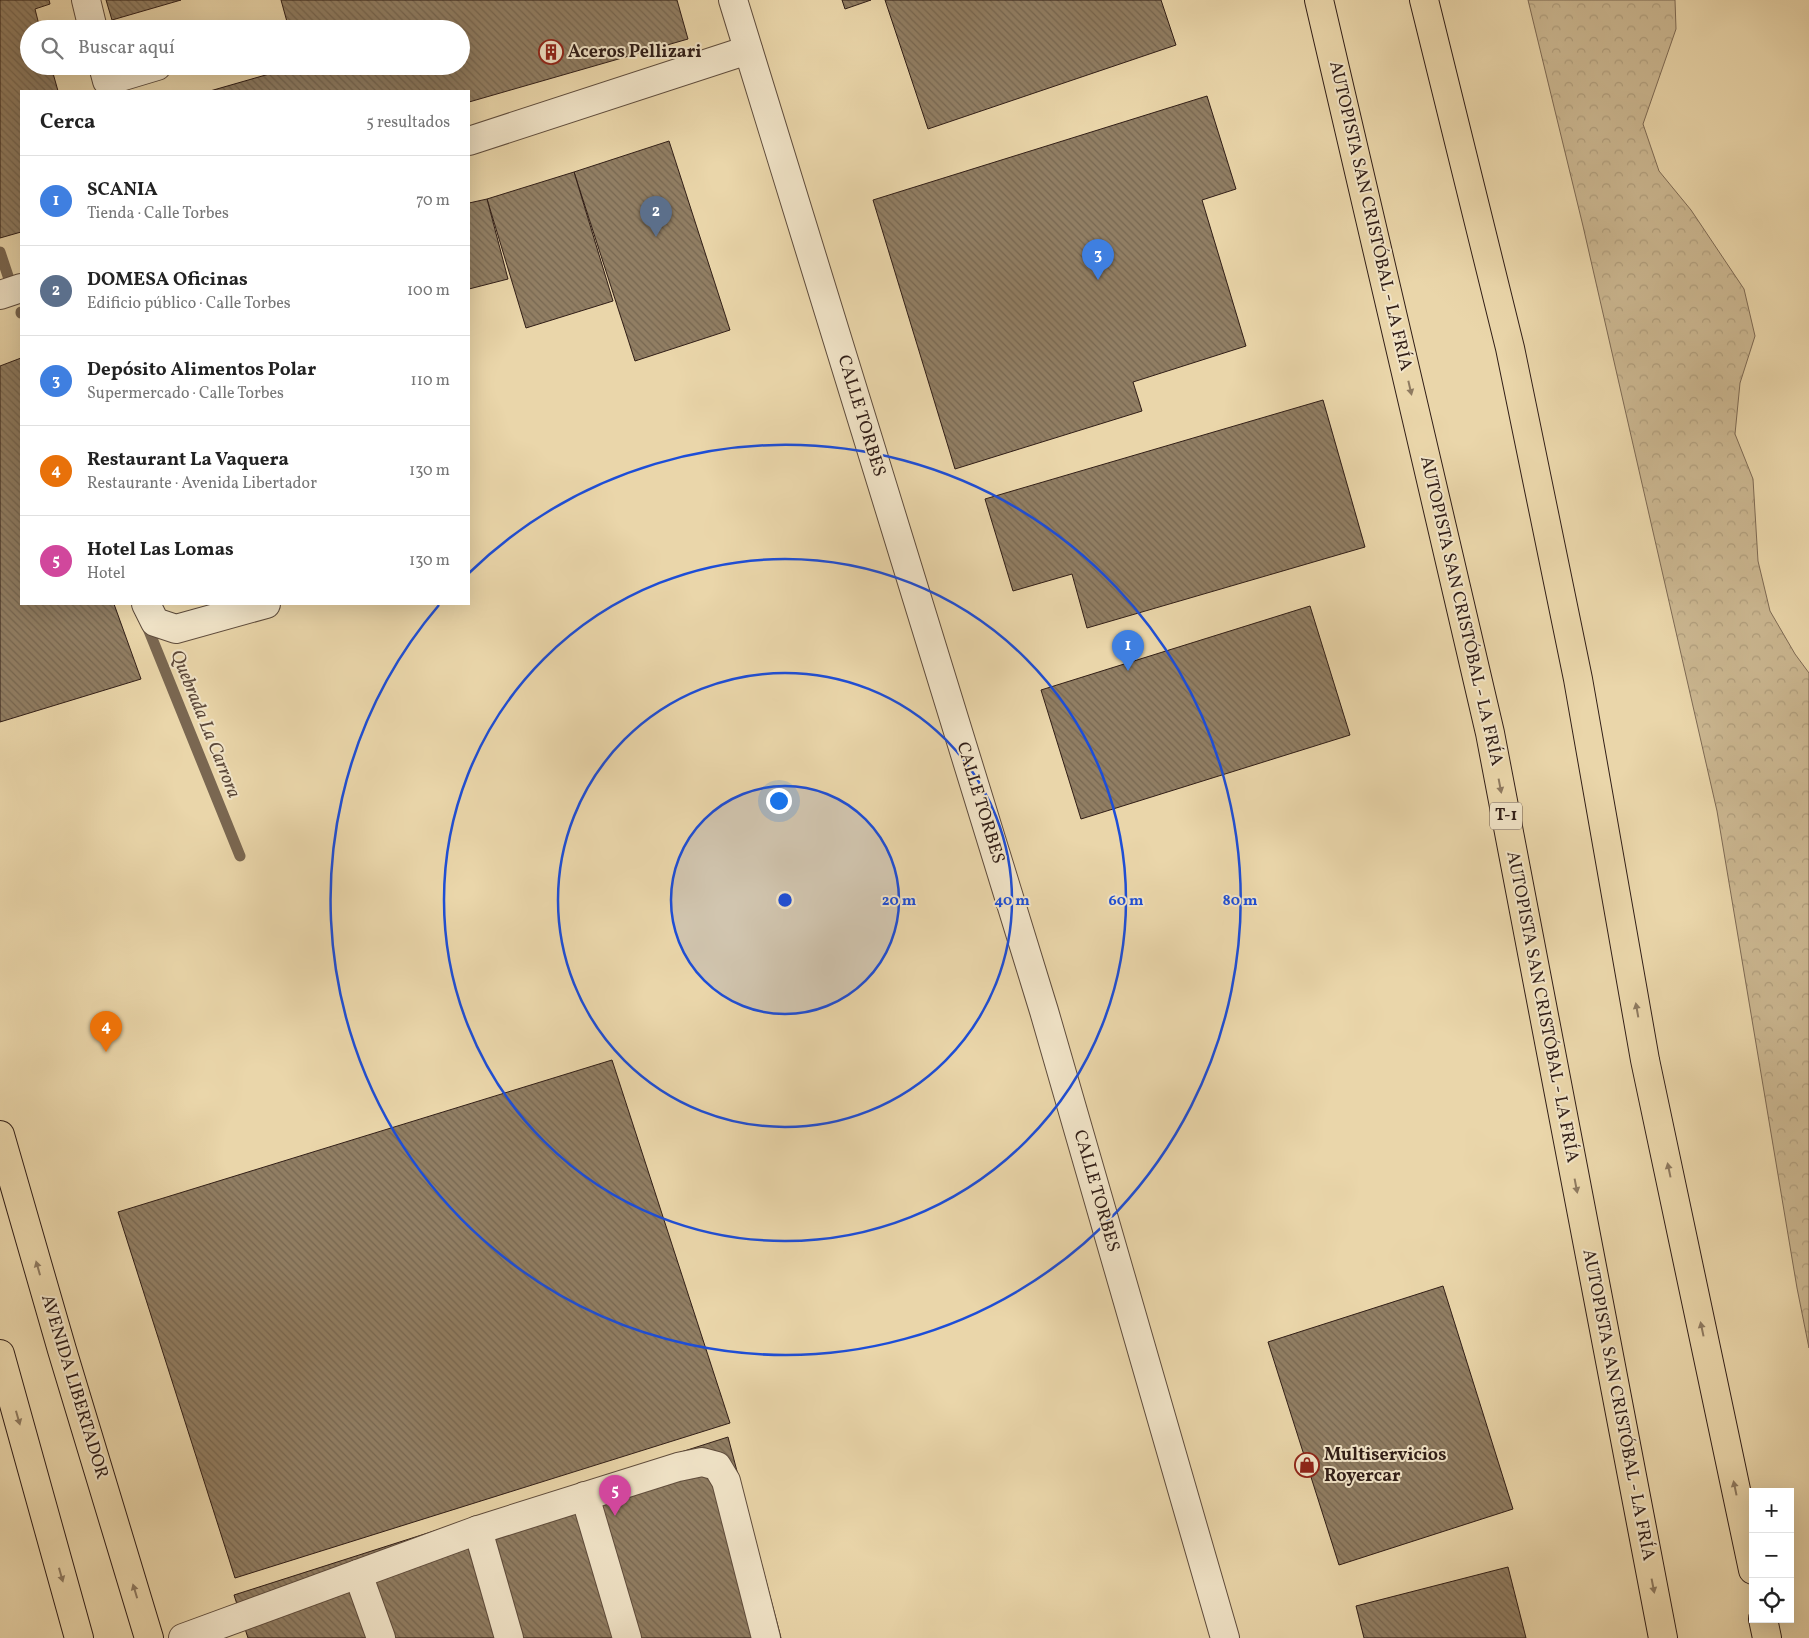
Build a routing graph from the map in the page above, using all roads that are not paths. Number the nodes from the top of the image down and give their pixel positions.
1 (86, 0) edge
2 (733, 0) edge
3 (1314, 0) edge
4 (1319, 0) edge
5 (1424, 0) edge
6 (91, 20) edge
7 (1327, 30) junction
8 (748, 50) junction
9 (105, 75) edge
10 (126, 75) edge
11 (470, 141) edge
12 (20, 288) edge
13 (0, 295) edge
14 (146, 605) edge
15 (262, 605) edge
16 (0, 1135) edge
17 (0, 1354) edge
18 (585, 1496) junction
19 (478, 1530) junction
20 (1749, 1551) edge
21 (358, 1574) junction
22 (1764, 1623) edge
23 (79, 1638) edge
24 (149, 1638) edge
25 (183, 1638) edge
26 (381, 1638) edge
27 (509, 1638) edge
28 (628, 1638) edge
29 (766, 1638) edge
30 (1225, 1638) edge
31 (1663, 1638) edge
32 (1767, 1638) edge

1 - 6 street
2 - 8 street, CALLE TORBES
3 - 7 main road
4 - 7 main road, AUTOPISTA SAN CRISTÓBAL - LA FRÍA / T-1
20 -> 5 main road
7 -> 31 main road, AUTOPISTA SAN CRISTÓBAL - LA FRÍA / T-1
8 - 11 street
8 - 30 street, CALLE TORBES
9 - 10 street
12 - 13 street
14 - 15 street
24 -> 16 main road, AVENIDA LIBERTADOR
17 -> 23 main road
18 - 19 street
18 - 28 street
18 - 29 street
19 - 21 street
19 - 27 street
21 - 25 street
21 - 26 street
22 - 32 main road

